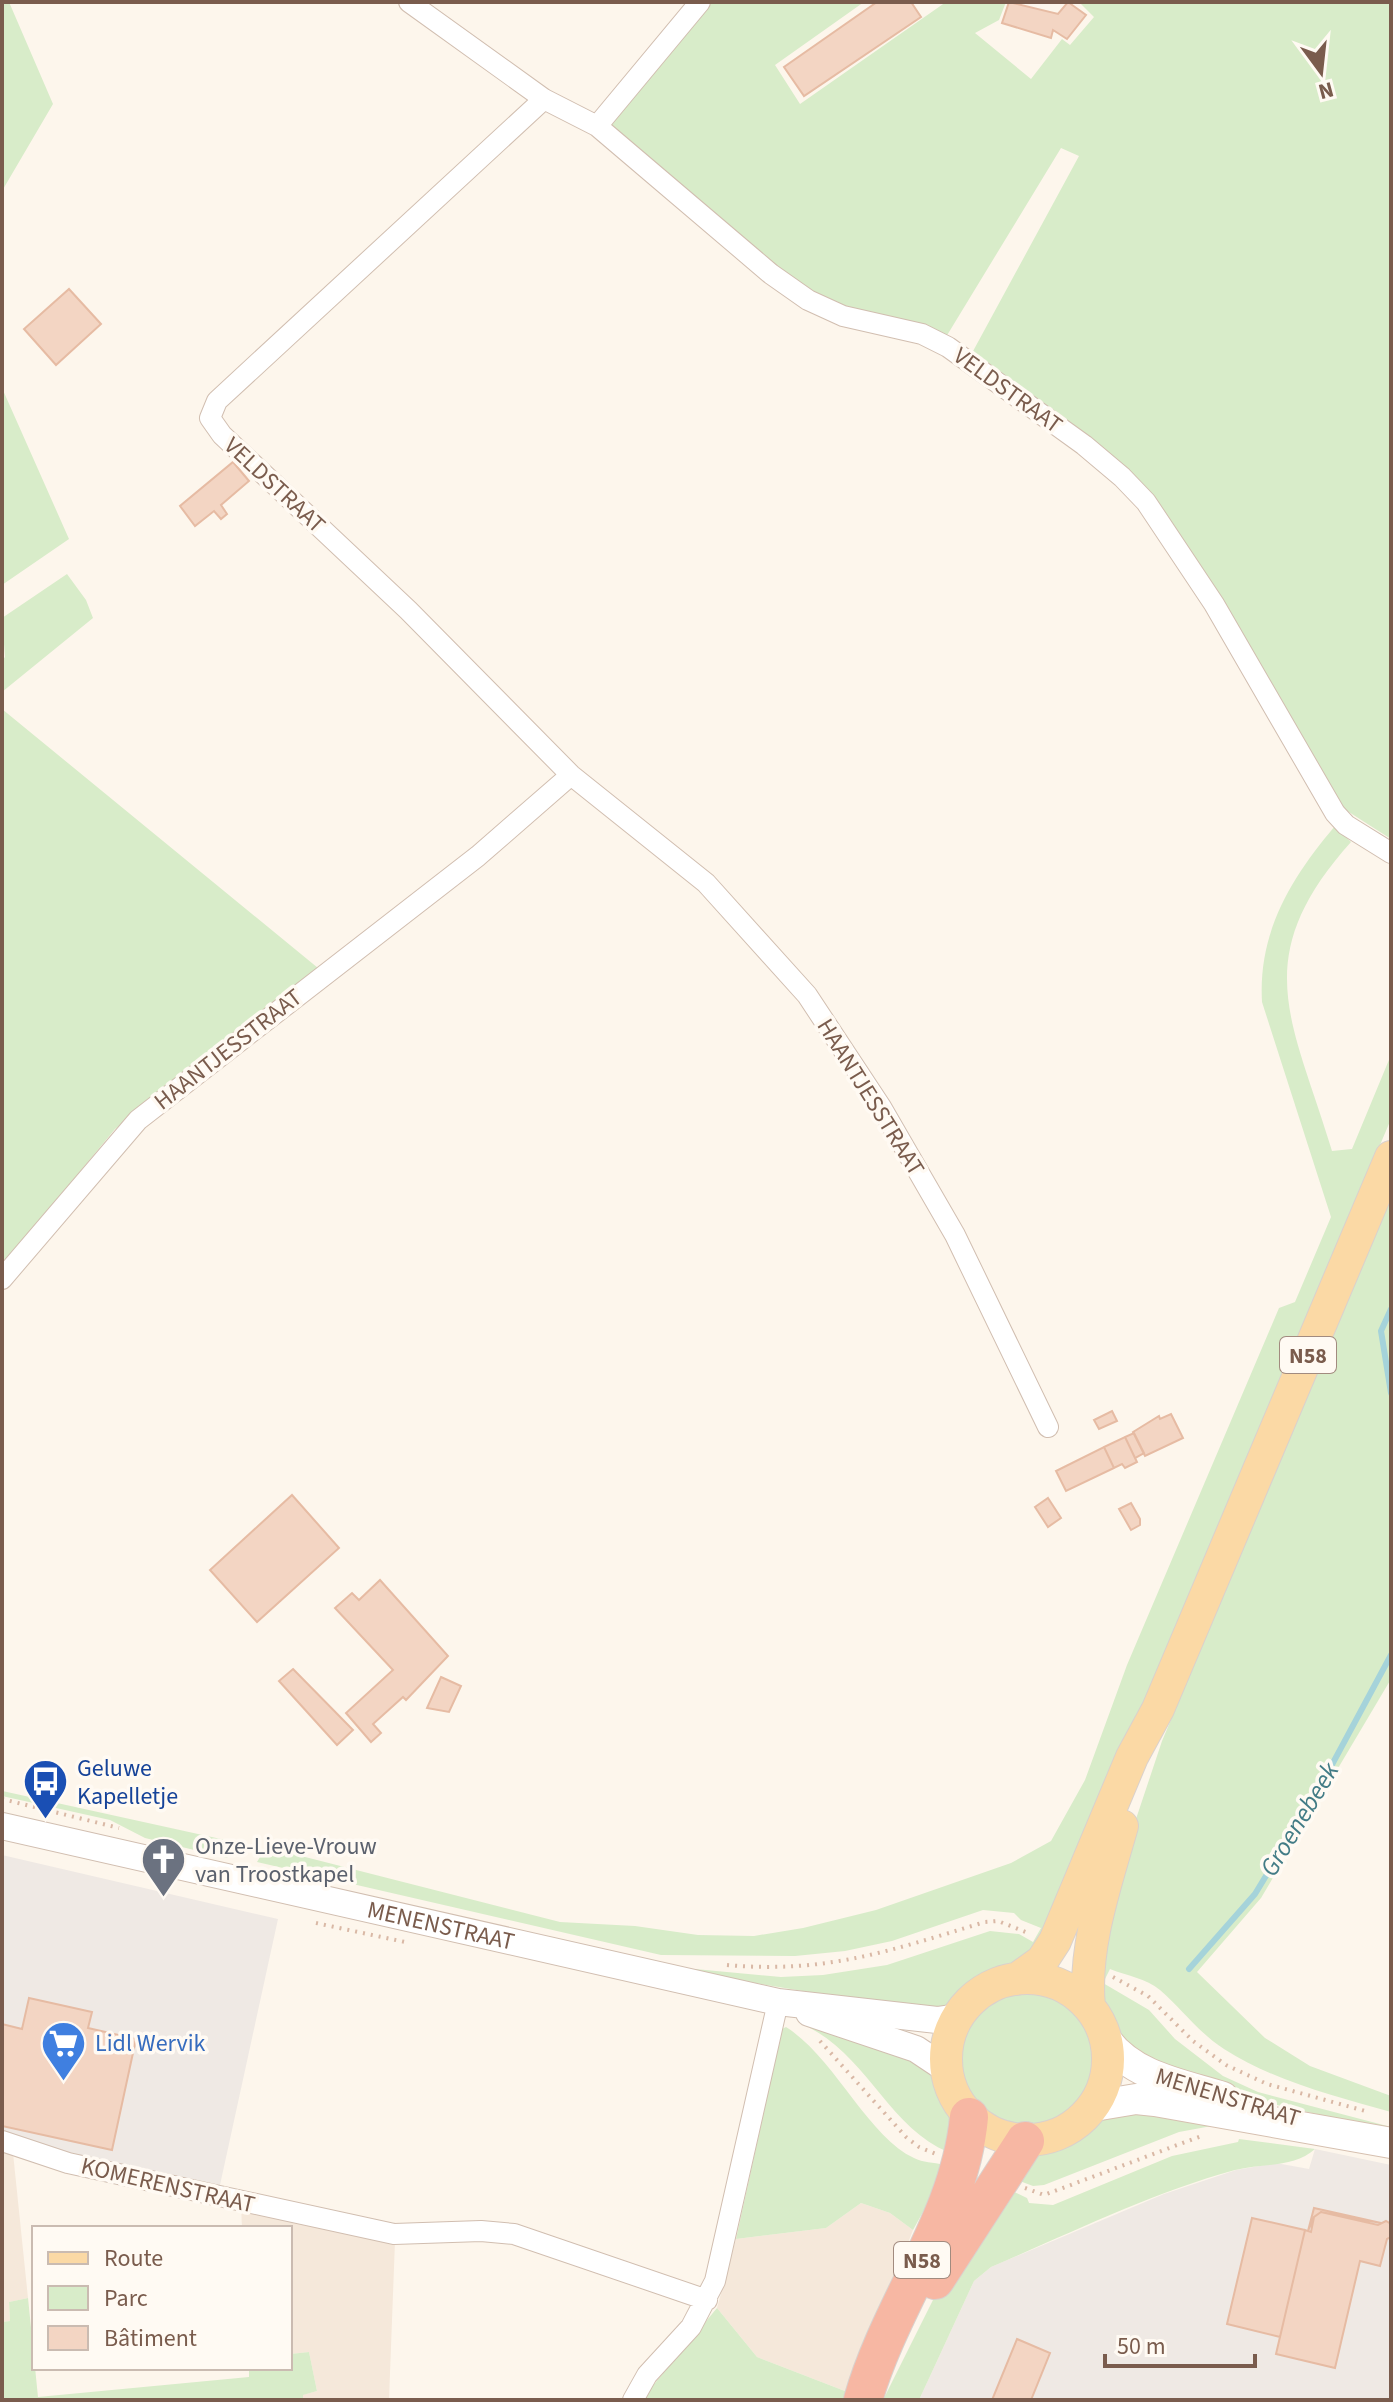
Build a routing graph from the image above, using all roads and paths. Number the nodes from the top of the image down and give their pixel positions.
1 (409, 2) edge
2 (700, 2) edge
3 (544, 99) junction
4 (597, 126) junction
5 (571, 775) junction
6 (625, 818) joint
7 (1391, 853) edge
8 (1391, 1157) edge
9 (2, 1279) edge
10 (1048, 1427) dead end
11 (1158, 1709) junction
12 (2, 1826) edge
13 (1028, 1933) dead end
14 (726, 1965) dead end
15 (1106, 1973) dead end
16 (1017, 1979) junction
17 (1089, 2006) junction
18 (780, 2009) junction
19 (958, 2017) junction
20 (1107, 2041) junction
21 (946, 2069) junction
22 (1094, 2106) junction
23 (969, 2117) junction
24 (1368, 2125) junction
25 (1216, 2133) dead end
26 (2, 2141) edge
27 (1025, 2141) junction
28 (1391, 2143) edge
29 (945, 2157) dead end
30 (1015, 2184) dead end
31 (707, 2300) junction
32 (633, 2400) edge
33 (863, 2400) edge
34 (873, 2400) edge

1 - 3 street, VELDSTRAAT
2 - 4 street
3 - 4 street, VELDSTRAAT
3 - 5 street, VELDSTRAAT
4 - 7 street, VELDSTRAAT
5 - 6 street, VELDSTRAAT
5 - 9 street, HAANTJESSTRAAT
6 - 10 street, HAANTJESSTRAAT
8 - 11 main road, N58
11 - 16 main road, N58
11 - 17 main road, N58
12 - 18 street, MENENSTRAAT
13 - 14 path
15 - 24 path
16 - 17 main road
16 - 19 main road
17 - 20 main road
18 - 19 street, MENENSTRAAT
18 - 21 street, MENENSTRAAT
18 - 29 path
18 - 31 street
19 - 21 main road
20 - 22 main road
20 - 24 main road, MENENSTRAAT
21 - 23 main road
22 - 24 main road, MENENSTRAAT
22 - 27 main road
23 - 27 main road
23 - 33 highway, N58
24 - 28 main road, MENENSTRAAT
25 - 30 path
26 - 31 street, KOMERENSTRAAT
27 - 34 highway, N58
31 - 32 street

